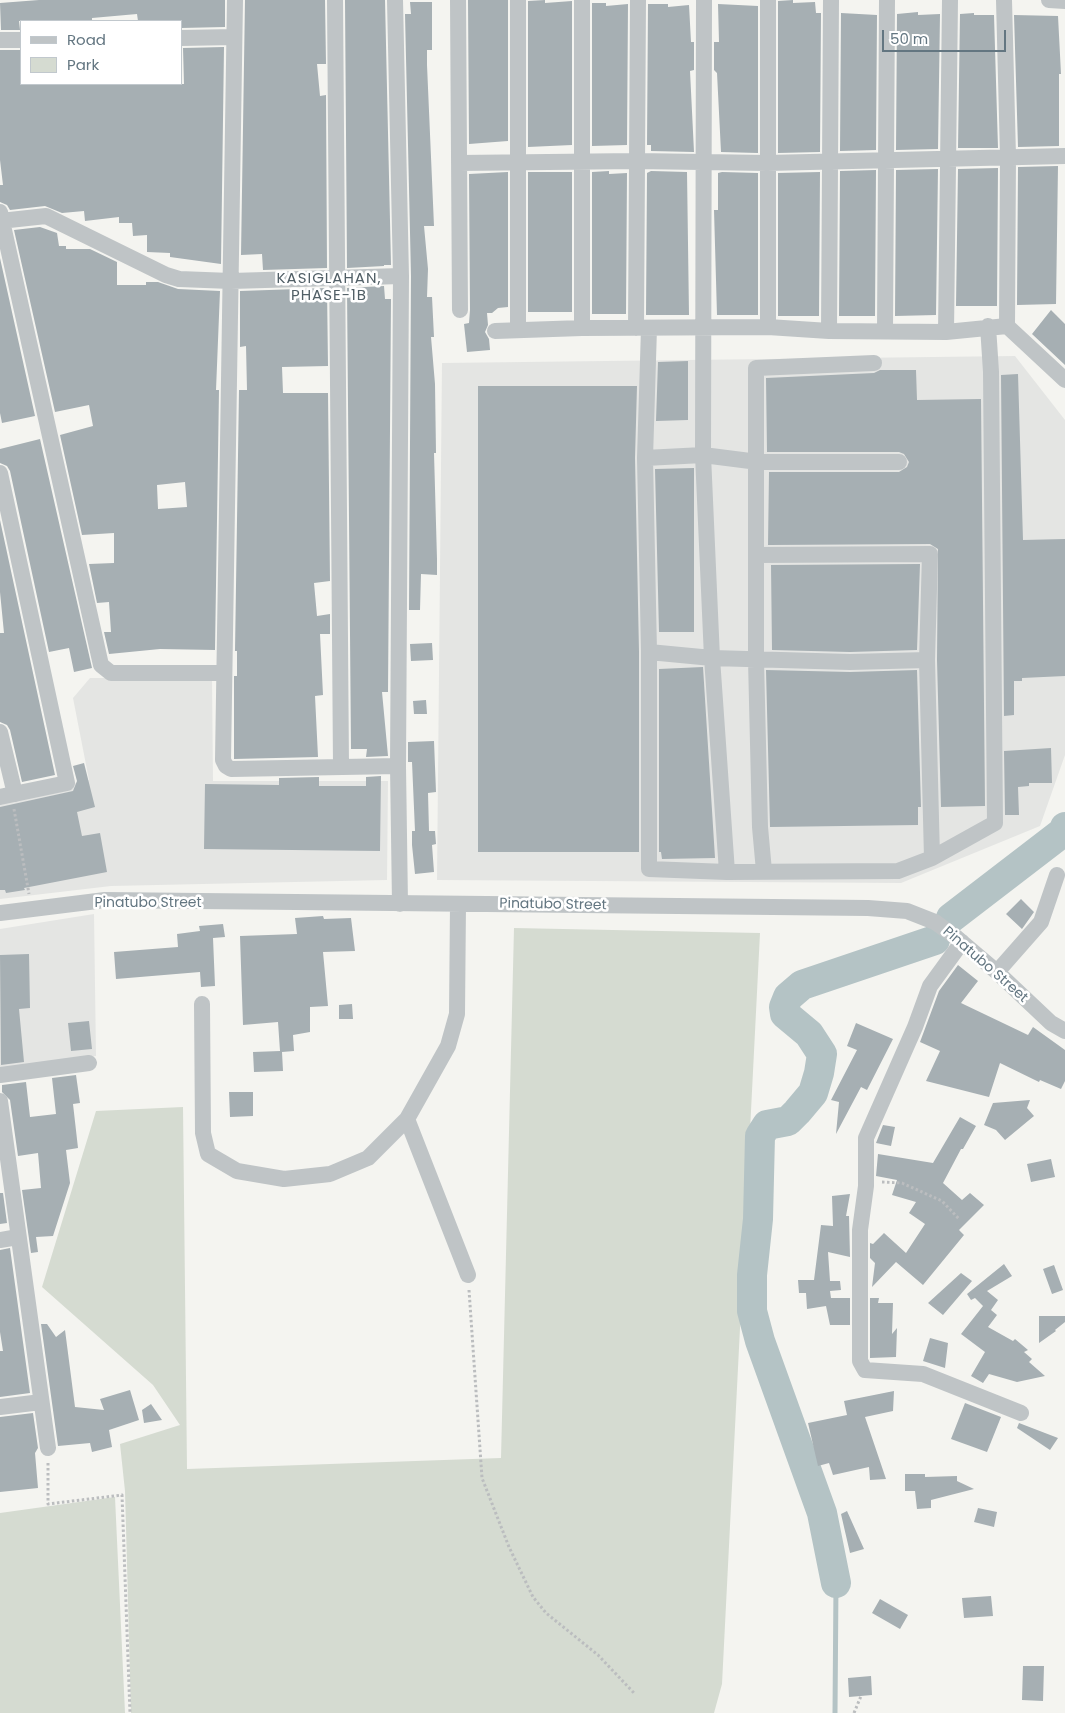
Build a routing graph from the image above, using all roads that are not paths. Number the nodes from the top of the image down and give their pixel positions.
1 (235, 0) edge
2 (335, 0) edge
3 (395, 0) edge
4 (458, 0) edge
5 (518, 0) edge
6 (582, 0) edge
7 (638, 0) edge
8 (704, 0) edge
9 (768, 0) edge
10 (831, 0) edge
11 (887, 0) edge
12 (950, 0) edge
13 (1004, 0) edge
14 (1049, 0) edge
15 (1065, 1) edge
16 (234, 37) junction
17 (182, 38) edge
18 (0, 40) edge
19 (20, 40) edge
20 (1008, 156) junction
21 (1065, 156) edge
22 (637, 160) junction
23 (948, 160) junction
24 (582, 161) junction
25 (886, 161) junction
26 (518, 162) junction
27 (831, 162) junction
28 (459, 163) junction
29 (705, 163) junction
30 (768, 164) junction
31 (1, 218) edge
32 (401, 276) junction
33 (337, 277) junction
34 (231, 280) junction
35 (460, 310) dead end
36 (988, 326) junction
37 (1007, 326) junction
38 (704, 327) junction
39 (768, 327) junction
40 (582, 328) junction
41 (643, 328) junction
42 (518, 330) junction
43 (495, 331) dead end
44 (829, 331) junction
45 (885, 331) junction
46 (946, 332) junction
47 (874, 363) dead end
48 (1065, 380) edge
49 (703, 455) junction
50 (645, 458) junction
51 (758, 462) junction
52 (900, 462) dead end
53 (0, 473) edge
54 (757, 555) junction
55 (648, 652) junction
56 (712, 658) junction
57 (756, 660) junction
58 (927, 660) junction
59 (224, 673) junction
60 (0, 732) edge
61 (341, 766) junction
62 (398, 766) junction
63 (9, 795) edge
64 (932, 858) junction
65 (764, 871) junction
66 (727, 872) junction
67 (1057, 875) dead end
68 (400, 904) junction
69 (458, 904) junction
70 (0, 913) edge
71 (962, 942) junction
72 (997, 972) junction
73 (202, 1004) dead end
74 (1065, 1031) edge
75 (89, 1063) dead end
76 (0, 1074) edge
77 (0, 1101) edge
78 (407, 1119) junction
79 (18, 1237) junction
80 (0, 1240) edge
81 (468, 1275) road end
82 (41, 1402) junction
83 (0, 1407) edge
84 (1021, 1414) dead end
85 (48, 1448) road end

1 - 16 street
2 - 33 street
3 - 32 street
4 - 28 street
5 - 26 street
6 - 24 street
7 - 22 street
8 - 29 street
9 - 30 street
10 - 27 street
11 - 25 street
12 - 23 street
13 - 20 street
14 - 15 street
16 - 17 street
16 - 34 street
18 - 19 street
20 - 21 street
20 - 23 street
20 - 37 street
22 - 24 street
22 - 29 street
22 - 41 street
23 - 25 street
23 - 46 street
24 - 26 street
24 - 40 street
25 - 27 street
25 - 45 street
26 - 28 street
26 - 42 street
27 - 30 street
27 - 44 street
28 - 35 street
29 - 30 street
29 - 38 street
30 - 39 street
31 - 34 street
31 - 59 street
32 - 33 street
32 - 62 street
33 - 34 street
33 - 61 street
34 - 59 street
36 - 37 street
36 - 46 street
36 - 64 street
37 - 48 street
38 - 39 street
38 - 41 street
38 - 49 street
39 - 44 street
40 - 41 street
40 - 42 street
41 - 50 street
42 - 43 street
44 - 45 street
45 - 46 street
47 - 51 street
49 - 50 street
49 - 51 street
49 - 56 street
50 - 55 street
51 - 52 street
51 - 54 street
53 - 63 street
54 - 57 street
54 - 58 street
55 - 56 street
55 - 66 street
56 - 57 street
56 - 66 street
57 - 58 street
57 - 65 street
58 - 64 street
59 - 61 street
60 - 63 street
61 - 62 street
62 - 68 street
64 - 65 street
65 - 66 street
67 - 72 street
68 - 69 street, Pinatubo Street
68 - 70 street, Pinatubo Street
69 - 71 street, Pinatubo Street
69 - 78 street
71 - 72 street, Pinatubo Street
71 - 84 street
72 - 74 street, Pinatubo Street
73 - 78 street
75 - 76 street
77 - 79 street
78 - 81 street
79 - 80 street
79 - 82 street
82 - 83 street
82 - 85 street

